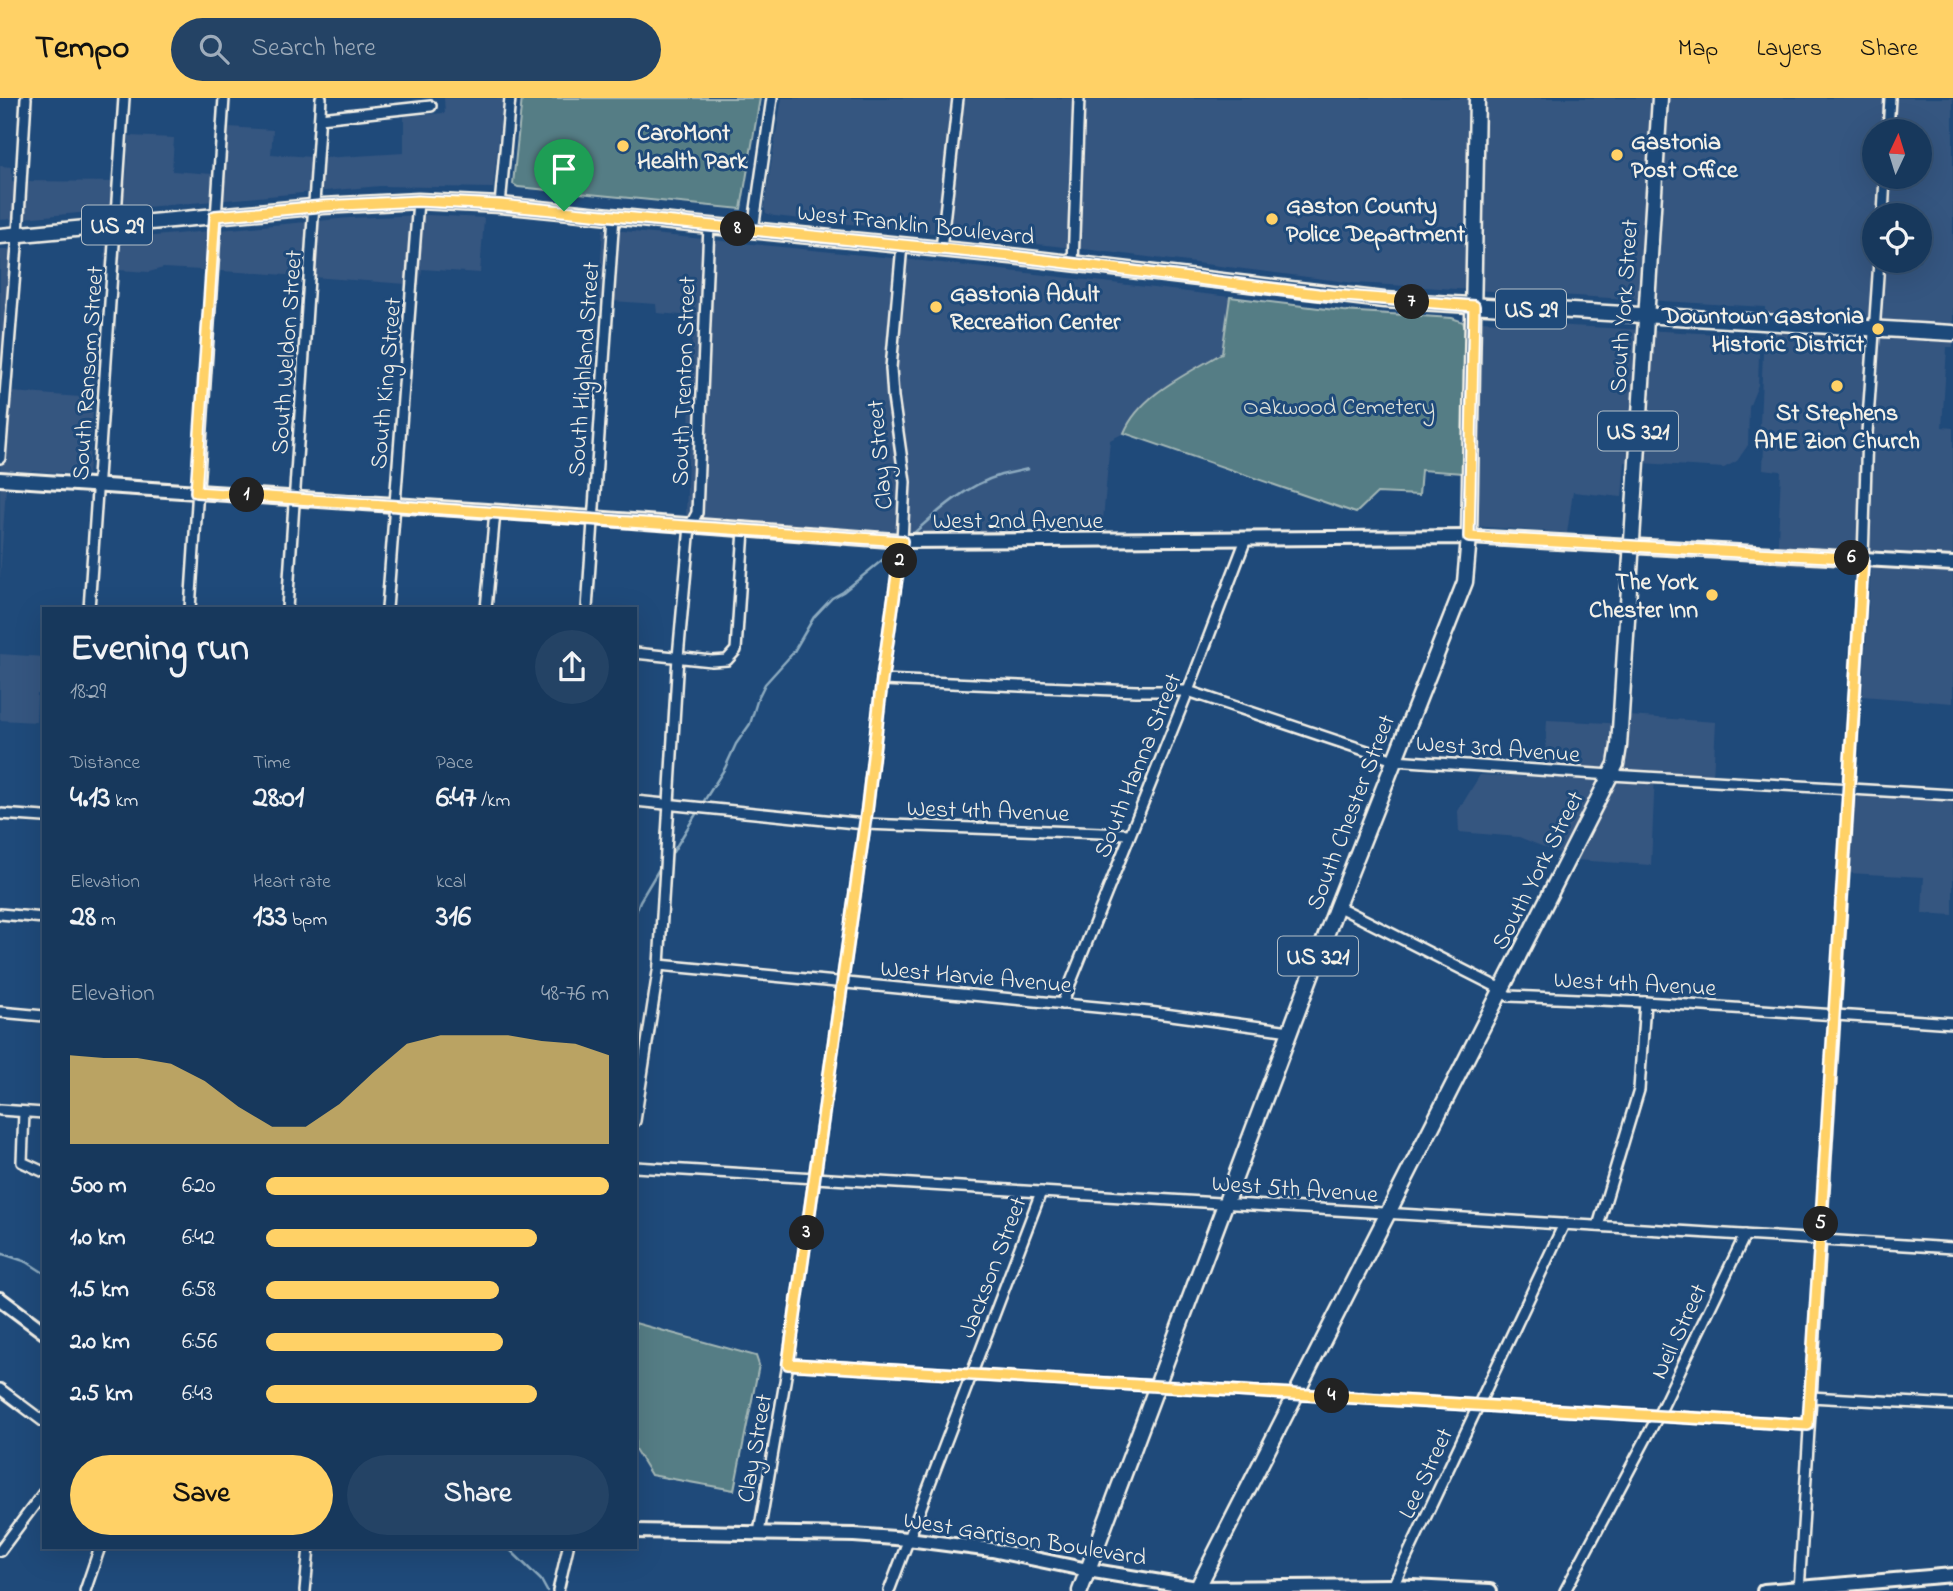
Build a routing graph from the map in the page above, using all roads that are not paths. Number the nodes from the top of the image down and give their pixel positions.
1 (26, 98) edge
2 (124, 98) edge
3 (223, 98) edge
4 (321, 98) edge
5 (510, 98) edge
6 (772, 98) edge
7 (958, 98) edge
8 (1079, 98) edge
9 (1476, 98) edge
10 (1660, 98) edge
11 (1891, 98) edge
12 (431, 106) dead end
13 (320, 118) junction
14 (1889, 119) edge
15 (418, 201) junction
16 (500, 205) junction
17 (315, 206) junction
18 (215, 216) junction
19 (614, 216) junction
20 (117, 225) junction
21 (709, 226) junction
22 (753, 230) junction
23 (18, 234) junction
24 (0, 236) edge
25 (902, 245) junction
26 (941, 249) junction
27 (1073, 264) junction
28 (1878, 273) edge
29 (1474, 306) junction
30 (1645, 314) junction
31 (1875, 328) junction
32 (1953, 333) edge
33 (0, 458) edge
34 (0, 480) edge
35 (98, 486) junction
36 (196, 492) junction
37 (295, 498) junction
38 (394, 505) junction
39 (495, 512) junction
40 (592, 517) junction
41 (690, 526) junction
42 (744, 530) junction
43 (1469, 537) junction
44 (1246, 539) junction
45 (902, 541) junction
46 (1631, 547) junction
47 (1863, 559) junction
48 (1953, 564) edge
49 (89, 607) edge
50 (190, 607) edge
51 (287, 607) edge
52 (387, 607) edge
53 (486, 607) edge
54 (587, 607) edge
55 (637, 653) edge
56 (678, 657) junction
57 (882, 680) junction
58 (1188, 691) junction
59 (1394, 760) junction
60 (1611, 775) junction
61 (1848, 789) junction
62 (1953, 795) edge
63 (637, 801) edge
64 (670, 804) junction
65 (0, 814) edge
66 (42, 817) edge
67 (865, 824) junction
68 (1129, 834) junction
69 (1337, 906) junction
70 (0, 914) edge
71 (42, 918) edge
72 (659, 965) junction
73 (842, 983) junction
74 (1500, 992) junction
75 (1645, 1002) junction
76 (1062, 1004) junction
77 (0, 1012) edge
78 (1833, 1015) junction
79 (42, 1016) edge
80 (1953, 1023) edge
81 (1290, 1031) junction
82 (637, 1108) edge
83 (0, 1110) edge
84 (24, 1112) junction
85 (42, 1113) edge
86 (637, 1167) edge
87 (42, 1171) edge
88 (815, 1178) junction
89 (1041, 1192) junction
90 (1227, 1203) junction
91 (1389, 1213) junction
92 (1564, 1224) junction
93 (1598, 1226) junction
94 (1745, 1235) junction
95 (1820, 1240) junction
96 (1953, 1248) edge
97 (0, 1299) edge
98 (42, 1330) edge
99 (788, 1364) junction
100 (972, 1375) junction
101 (1158, 1386) junction
102 (0, 1389) edge
103 (1297, 1394) junction
104 (1810, 1397) junction
105 (1479, 1405) junction
106 (1953, 1405) edge
107 (1658, 1416) junction
108 (42, 1420) edge
109 (1808, 1425) junction
110 (42, 1495) edge
111 (637, 1531) edge
112 (758, 1533) junction
113 (908, 1539) junction
114 (99, 1549) edge
115 (309, 1549) edge
116 (568, 1549) edge
117 (0, 1551) edge
118 (1088, 1570) junction
119 (1953, 1575) edge
120 (1393, 1586) junction
121 (1196, 1589) edge
122 (1799, 1589) edge
123 (85, 1591) edge
124 (305, 1591) edge
125 (558, 1591) edge
126 (889, 1591) edge
127 (1080, 1591) edge
128 (1490, 1591) edge
129 (1565, 1591) edge
130 (1764, 1591) edge

1 - 23 street
2 - 20 street, South Ransom Street
3 - 18 street
4 - 13 street, South Weldon Street
5 - 16 street
6 - 22 street
7 - 26 street
8 - 27 street
9 - 29 main road, South Chester Street / US 321
10 - 30 main road, South York Street / US 321
11 - 14 street
12 - 13 street
13 - 17 street, South Weldon Street
15 - 16 main road, West Franklin Boulevard / US 29
15 - 17 main road, West Franklin Boulevard / US 29
15 - 38 street, South King Street
16 - 19 main road, West Franklin Boulevard / US 29
17 - 18 main road, West Franklin Boulevard / US 29
17 - 37 street, South Weldon Street
18 - 20 main road, West Franklin Boulevard / US 29
18 - 36 street
19 - 21 main road, West Franklin Boulevard / US 29
19 - 40 street, South Highland Street
20 - 23 main road, West Franklin Boulevard / US 29
20 - 35 street, South Ransom Street
21 - 22 main road, West Franklin Boulevard / US 29
21 - 41 street, South Trenton Street
22 - 25 main road, West Franklin Boulevard / US 29
23 - 24 main road, West Franklin Boulevard / US 29
23 - 33 street
25 - 26 main road, West Franklin Boulevard / US 29
25 - 45 street, Clay Street
26 - 27 main road, West Franklin Boulevard / US 29
27 - 29 main road, West Franklin Boulevard / US 29
28 - 31 street
29 - 30 main road, West Franklin Boulevard / US 29
29 - 43 main road, South Chester Street / US 321
30 - 31 main road, West Franklin Boulevard / US 29
30 - 46 main road, South York Street / US 321
31 - 32 main road, West Franklin Boulevard / US 29
31 - 47 street
34 - 35 street, West 2nd Avenue
35 - 36 street, West 2nd Avenue
35 - 49 street, South Ransom Street
36 - 37 street, West 2nd Avenue
36 - 50 street
37 - 38 street, West 2nd Avenue
37 - 51 street, South Weldon Street
38 - 39 street, West 2nd Avenue
38 - 52 street, South King Street
39 - 40 street, West 2nd Avenue
39 - 53 street
40 - 41 street, West 2nd Avenue
40 - 54 street, South Highland Street
41 - 42 street, West 2nd Avenue
41 - 56 street, South Trenton Street
42 - 45 street, West 2nd Avenue
42 - 56 street
43 - 44 street, West 2nd Avenue
43 - 46 street, West 2nd Avenue
43 - 59 main road, South Chester Street / US 321
44 - 45 street, West 2nd Avenue
44 - 58 street, South Hanna Street
45 - 57 street, Clay Street
46 - 47 street, West 2nd Avenue
46 - 60 main road, South York Street / US 321
47 - 48 street, West 2nd Avenue
47 - 61 street
55 - 56 street
56 - 64 street, South Trenton Street
57 - 58 street, West 3rd Avenue
57 - 67 street, Clay Street
58 - 59 street, West 3rd Avenue
58 - 68 street, South Hanna Street
59 - 60 street, West 3rd Avenue
59 - 69 main road, South Chester Street / US 321
60 - 61 street, West 3rd Avenue
60 - 74 main road, South York Street / US 321
61 - 62 street, West 3rd Avenue
61 - 78 street
63 - 64 street, West 4th Avenue
64 - 67 street, West 4th Avenue
64 - 72 street, South Trenton Street
65 - 66 street
67 - 68 street, West 4th Avenue
67 - 73 street, Clay Street
68 - 76 street, South Hanna Street
69 - 74 street, West 4th Avenue
69 - 81 main road, South Chester Street / US 321
70 - 71 street
72 - 73 street, West Harvie Avenue
72 - 82 street, South Trenton Street
73 - 76 street, West Harvie Avenue
73 - 88 street, Clay Street
74 - 75 street, West 4th Avenue
74 - 91 main road, South York Street / US 321
75 - 78 street, West 4th Avenue
75 - 93 street
76 - 81 street, West Harvie Avenue
77 - 79 street
78 - 80 street, West 4th Avenue
78 - 95 street
81 - 90 main road, South Chester Street / US 321
83 - 84 street
84 - 85 street
84 - 87 street
86 - 88 street, West 5th Avenue
88 - 89 street, West 5th Avenue
88 - 99 street, Clay Street
89 - 90 street, West 5th Avenue
89 - 100 street, Jackson Street
90 - 91 street, West 5th Avenue
90 - 101 main road, South Chester Street / US 321
91 - 92 street, West 5th Avenue
91 - 103 main road, South York Street / US 321
92 - 93 street, West 5th Avenue
92 - 105 street, Lee Street
93 - 94 street, West 5th Avenue
94 - 95 street, West 5th Avenue
94 - 107 street, Neil Street
95 - 96 street, West 5th Avenue
95 - 104 street
97 - 98 street
99 - 100 street
99 - 112 street, Clay Street
100 - 101 street
100 - 113 street, Jackson Street
101 - 103 street
101 - 118 main road, South Chester Street / US 321
102 - 108 street
103 - 105 street
103 - 121 main road, South York Street / US 321
104 - 106 street
104 - 109 street
105 - 107 street
105 - 120 street, Lee Street
107 - 109 street
107 - 129 street, Neil Street
109 - 122 street
110 - 117 street
111 - 112 street, West Garrison Boulevard
112 - 113 street, West Garrison Boulevard
113 - 118 street, West Garrison Boulevard
113 - 126 street, Jackson Street
114 - 123 street
115 - 124 street
116 - 125 street
118 - 121 street, West Garrison Boulevard
118 - 127 main road, South Chester Street / US 321
119 - 122 street
120 - 121 street, West Garrison Boulevard
120 - 128 street, West Garrison Boulevard
122 - 130 street

